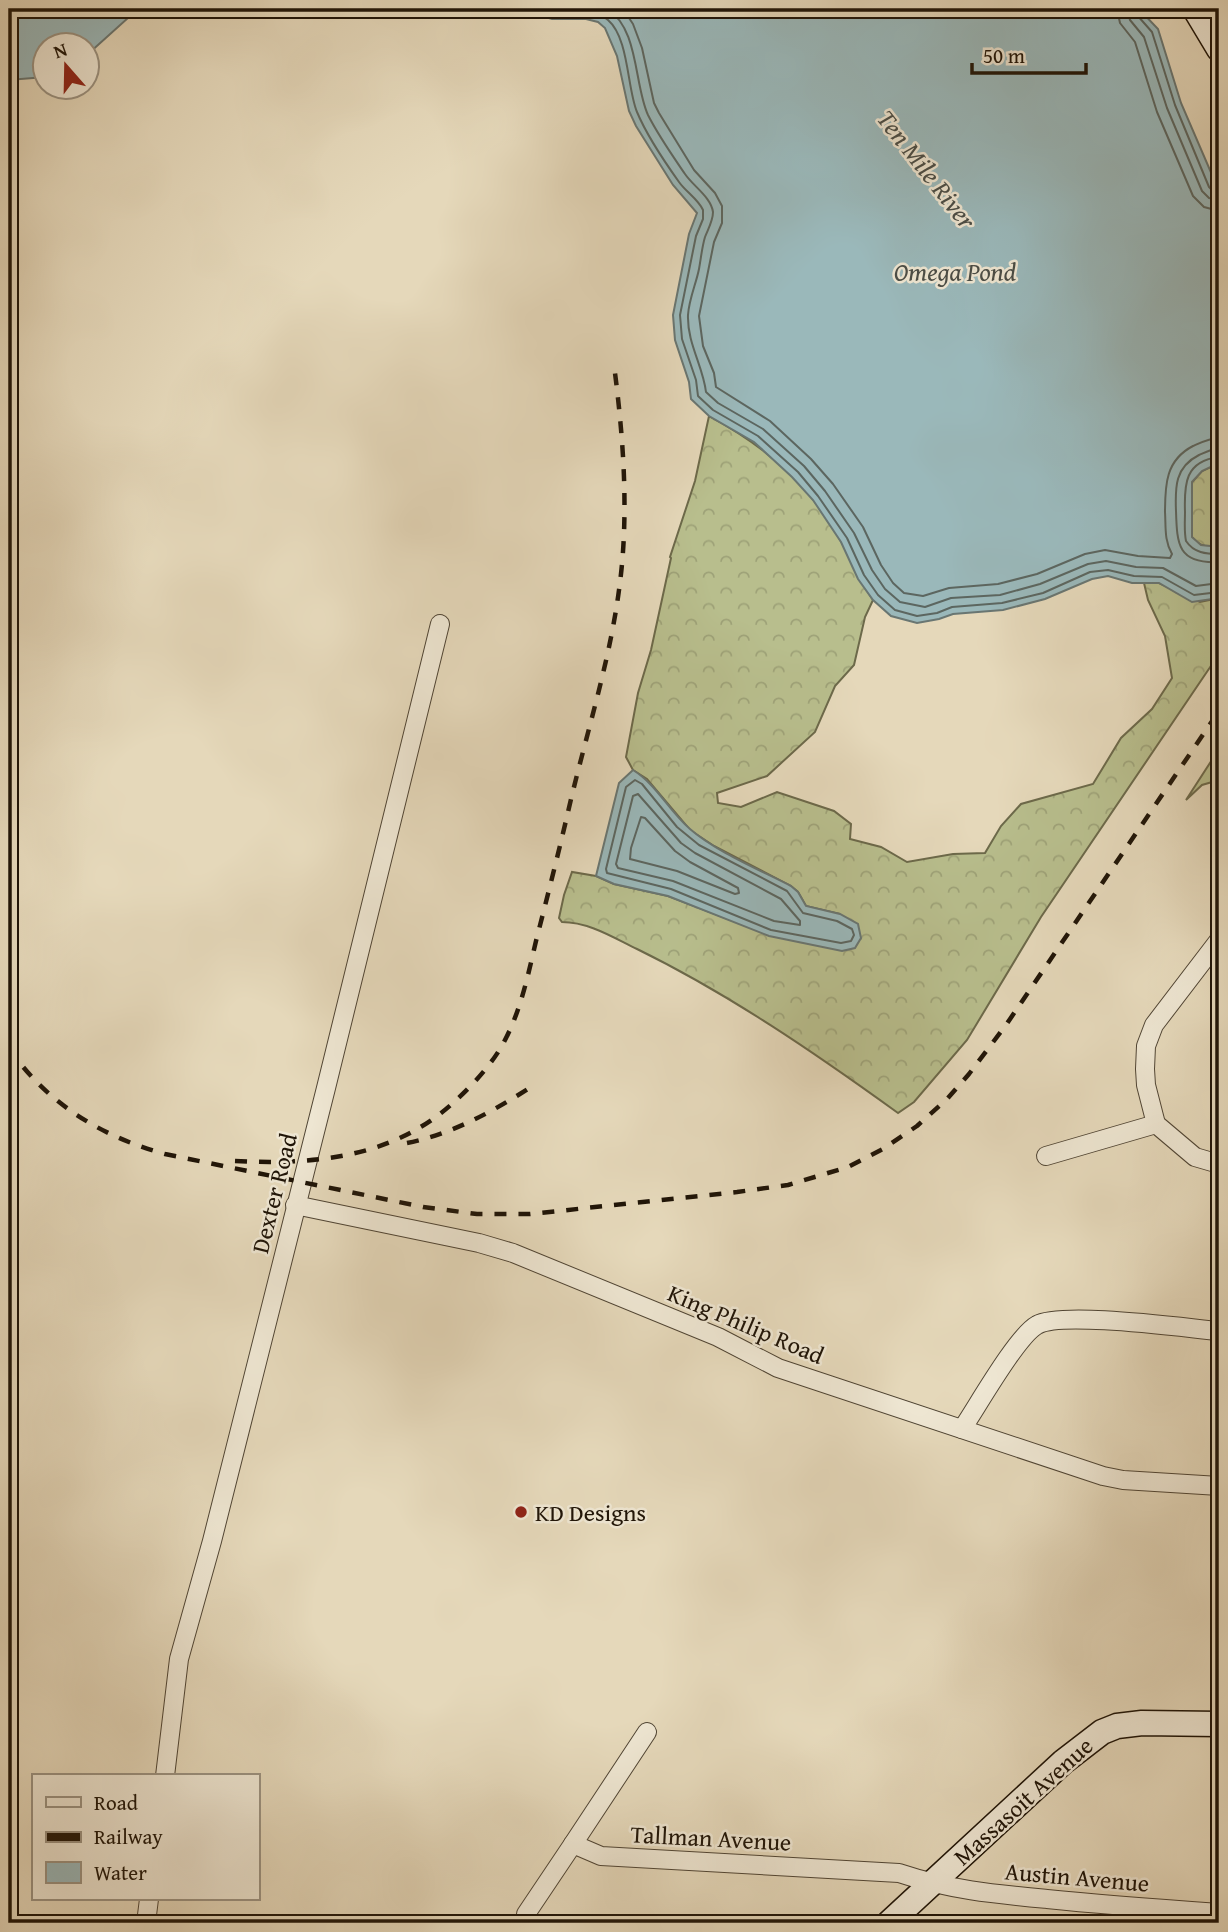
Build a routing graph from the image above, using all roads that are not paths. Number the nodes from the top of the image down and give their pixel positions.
1 (1195, 9) edge
2 (1219, 49) edge
3 (440, 624) dead end
4 (1219, 940) edge
5 (1156, 1124) junction
6 (1046, 1156) dead end
7 (1219, 1164) edge
8 (295, 1205) junction
9 (1219, 1331) edge
10 (962, 1429) junction
11 (1219, 1486) edge
12 (1219, 1724) edge
13 (647, 1732) dead end
14 (165, 1774) edge
15 (573, 1844) junction
16 (931, 1883) junction
17 (149, 1900) edge
18 (1219, 1913) edge
19 (526, 1914) dead end
20 (146, 1923) edge
21 (889, 1923) edge

1 - 2 main road
3 - 8 street, Dexter Road
4 - 5 street
5 - 6 street
5 - 7 street
8 - 10 street, King Philip Road
8 - 14 street, Dexter Road
9 - 10 street
10 - 11 street, King Philip Road
12 - 16 main road, Massasoit Avenue
13 - 15 street
15 - 16 street, Tallman Avenue
15 - 19 street
16 - 18 street, Austin Avenue
16 - 21 main road, Massasoit Avenue
17 - 20 street

